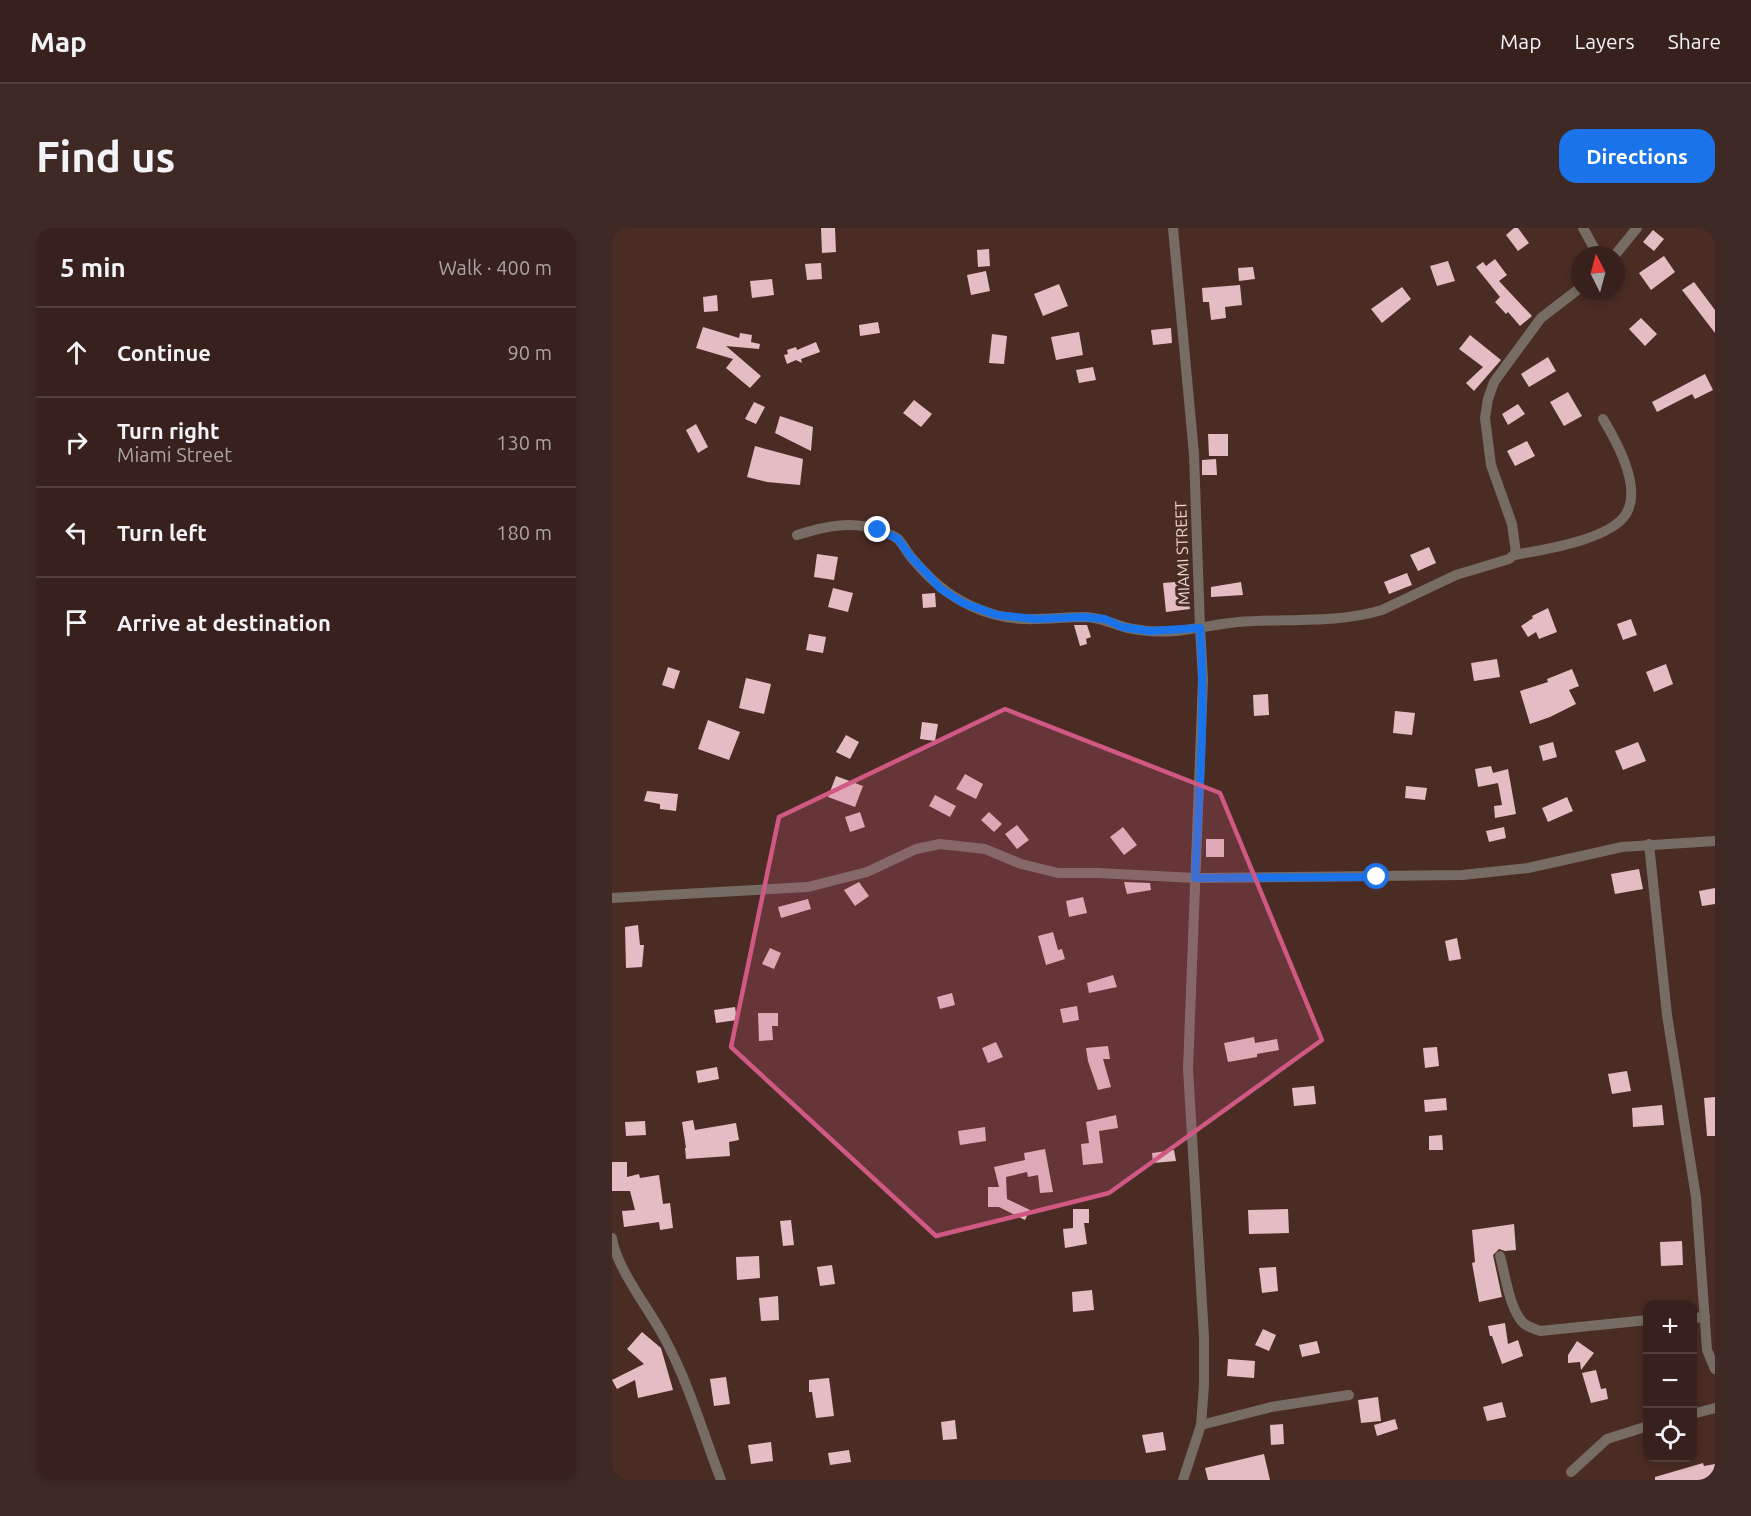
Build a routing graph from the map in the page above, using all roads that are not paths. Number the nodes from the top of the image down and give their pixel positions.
1 (1173, 228) edge
2 (1583, 228) edge
3 (1637, 228) edge
4 (1593, 246) edge
5 (1622, 246) edge
6 (1571, 295) edge
7 (1603, 419) dead end
8 (797, 535) dead end
9 (1514, 555) junction
10 (1200, 628) junction
11 (1715, 841) edge
12 (1649, 844) junction
13 (1195, 878) junction
14 (612, 897) edge
15 (612, 1238) edge
16 (1500, 1256) dead end
17 (1705, 1317) junction
18 (1697, 1318) edge
19 (1643, 1320) edge
20 (1715, 1369) edge
21 (1349, 1395) dead end
22 (1715, 1408) edge
23 (1697, 1413) edge
24 (1201, 1425) junction
25 (1643, 1427) edge
26 (1571, 1472) dead end
27 (721, 1480) edge
28 (1183, 1480) edge

1 - 10 street, MIAMI STREET
2 - 4 street
3 - 5 street
6 - 9 street
7 - 9 street
8 - 10 street
9 - 10 street
10 - 13 street, MIAMI STREET
11 - 12 street
12 - 13 street
12 - 17 street
13 - 14 street
13 - 24 street, MIAMI STREET
15 - 27 street
16 - 19 street
17 - 18 street
17 - 20 street
21 - 24 street
22 - 23 street
24 - 28 street, MIAMI STREET
25 - 26 street

